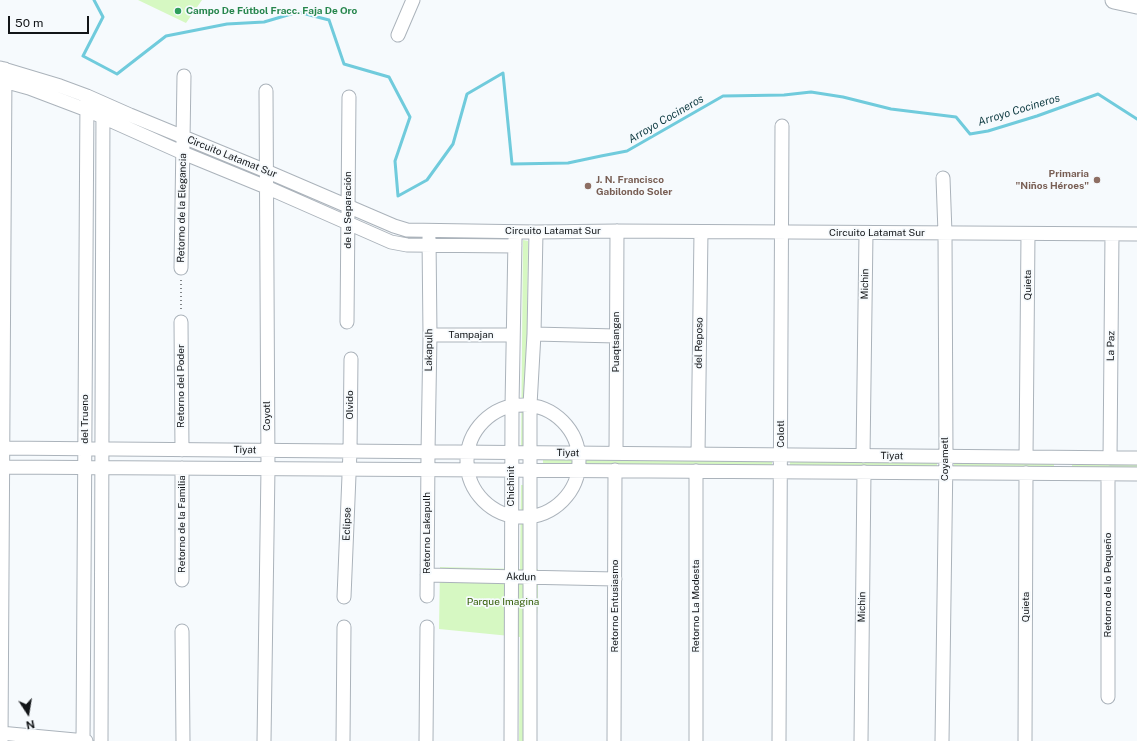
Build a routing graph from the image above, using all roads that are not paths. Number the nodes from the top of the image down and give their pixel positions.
1 (413, 0) edge
2 (1114, 0) edge
3 (1137, 5) edge
4 (398, 35) dead end
5 (2, 74) edge
6 (184, 76) dead end
7 (266, 91) dead end
8 (87, 96) junction
9 (349, 97) dead end
10 (103, 104) junction
11 (87, 110) junction
12 (103, 118) junction
13 (782, 126) dead end
14 (183, 137) junction
15 (183, 153) junction
16 (266, 171) junction
17 (943, 178) dead end
18 (266, 187) junction
19 (348, 206) junction
20 (347, 223) junction
21 (429, 230) junction
22 (515, 231) junction
23 (617, 231) junction
24 (536, 232) junction
25 (701, 232) junction
26 (781, 232) junction
27 (866, 233) junction
28 (944, 233) junction
29 (1028, 234) junction
30 (1112, 234) junction
31 (1137, 234) edge
32 (429, 246) junction
33 (515, 246) junction
34 (181, 268) road end
35 (181, 322) road end
36 (347, 322) dead end
37 (534, 334) junction
38 (430, 336) junction
39 (512, 336) junction
40 (616, 336) junction
41 (351, 359) dead end
42 (530, 405) junction
43 (512, 406) junction
44 (1, 448) edge
45 (84, 449) junction
46 (102, 449) junction
47 (182, 450) junction
48 (268, 450) junction
49 (350, 451) junction
50 (428, 452) junction
51 (467, 452) junction
52 (512, 452) junction
53 (530, 453) junction
54 (580, 453) junction
55 (616, 453) junction
56 (667, 454) junction
57 (698, 454) junction
58 (781, 455) junction
59 (863, 456) junction
60 (946, 456) junction
61 (1026, 457) junction
62 (1065, 457) junction
63 (1110, 458) junction
64 (1137, 458) edge
65 (1, 467) edge
66 (84, 467) junction
67 (102, 467) junction
68 (182, 468) junction
69 (268, 468) junction
70 (349, 469) junction
71 (428, 469) junction
72 (467, 470) junction
73 (512, 470) junction
74 (530, 470) junction
75 (580, 470) junction
76 (615, 470) junction
77 (666, 471) junction
78 (696, 471) junction
79 (780, 471) junction
80 (864, 472) junction
81 (945, 473) junction
82 (1026, 473) junction
83 (1064, 473) junction
84 (1108, 474) junction
85 (1137, 474) edge
86 (511, 517) junction
87 (530, 518) junction
88 (427, 575) junction
89 (512, 577) junction
90 (530, 577) junction
91 (615, 579) junction
92 (182, 580) dead end
93 (427, 596) dead end
94 (344, 597) dead end
95 (344, 627) dead end
96 (427, 628) dead end
97 (182, 630) dead end
98 (1108, 697) dead end
99 (1, 736) edge
100 (83, 741) edge
101 (86, 741) edge
102 (101, 741) edge
103 (183, 741) edge
104 (264, 741) edge
105 (343, 741) edge
106 (426, 741) edge
107 (511, 741) edge
108 (530, 741) edge
109 (614, 741) edge
110 (696, 741) edge
111 (779, 741) edge
112 (861, 741) edge
113 (942, 741) edge
114 (1025, 741) edge

1 - 4 street
2 - 3 main road
5 - 8 street, Circuito Latamat Sur
5 - 11 street, Circuito Latamat Sur
5 - 44 street
6 - 14 street, Retorno de la Elegancia
7 - 16 street, Coyotl
8 - 10 street, Circuito Latamat Sur
8 - 11 street, del Trueno
9 - 19 street, de la Separación
10 - 12 street, del Trueno
10 - 14 street, Circuito Latamat Sur
11 - 12 street, Circuito Latamat Sur
11 - 45 street, del Trueno
12 - 15 street, Circuito Latamat Sur
12 - 46 street, del Trueno
13 - 26 street, Colotl
14 - 15 street, Retorno de la Elegancia
14 - 16 street, Circuito Latamat Sur
15 - 18 street, Circuito Latamat Sur
15 - 34 street, Retorno de la Elegancia
16 - 18 street, Coyotl
16 - 19 street, Circuito Latamat Sur
17 - 28 street, Coyametl
18 - 20 street, Circuito Latamat Sur
18 - 48 street, Coyotl
19 - 20 street, de la Separación
19 - 21 street, Circuito Latamat Sur
20 - 32 street, Circuito Latamat Sur
20 - 36 street, de la Separación
21 - 22 street, Circuito Latamat Sur
21 - 32 street, Lakapulh
22 - 24 street, Circuito Latamat Sur
22 - 33 street, Chichinit
23 - 24 street, Circuito Latamat Sur
23 - 25 street, Circuito Latamat Sur
23 - 40 street, Puaqtsangan
24 - 37 street, Chichinit
25 - 26 street, Circuito Latamat Sur
25 - 57 street, del Reposo
26 - 27 street, Circuito Latamat Sur
26 - 58 street, Colotl
27 - 28 street, Circuito Latamat Sur
27 - 59 street, Michin
28 - 29 street, Circuito Latamat Sur
28 - 60 street, Coyametl
29 - 30 street, Circuito Latamat Sur
29 - 61 street, Quieta
30 - 31 street, Circuito Latamat Sur
30 - 63 street, La Paz
32 - 33 street, Circuito Latamat Sur
32 - 38 street, Lakapulh
33 - 39 street, Chichinit
35 - 47 street, Retorno del Poder
37 - 40 street
37 - 42 street, Chichinit
38 - 39 street, Tampajan
38 - 50 street, Lakapulh
39 - 43 street, Chichinit
40 - 55 street, Puaqtsangan
41 - 49 street, Olvido
42 - 43 street
42 - 53 street, Chichinit
42 - 54 street
43 - 51 street
43 - 52 street, Chichinit
44 - 45 street, Tiyat
44 - 65 street
45 - 46 street, Tiyat
45 - 66 street, del Trueno
46 - 47 street, Tiyat
46 - 67 street, del Trueno
47 - 48 street, Tiyat
48 - 49 street, Tiyat
48 - 69 street, Coyotl
49 - 50 street, Tiyat
49 - 70 street, Eclipse
50 - 51 street, Tiyat
50 - 71 street, Lakapulh
51 - 52 street, Tiyat
51 - 72 street
52 - 53 street, Tiyat
52 - 73 street, Chichinit
53 - 54 street, Tiyat
53 - 74 street, Chichinit
54 - 55 street, Tiyat
54 - 75 street
55 - 56 street, Tiyat
56 - 57 street, Tiyat
56 - 77 street
57 - 58 street, Tiyat
58 - 59 street, Tiyat
58 - 79 street, Colotl
59 - 60 street, Tiyat
60 - 61 street, Tiyat
60 - 81 street, Coyametl
61 - 62 street, Tiyat
62 - 63 street, Tiyat
62 - 83 street
63 - 64 street, Tiyat
65 - 66 street, Tiyat
65 - 99 street
66 - 67 street, Tiyat
66 - 100 street, del Trueno
67 - 68 street, Tiyat
67 - 102 street, del Trueno
68 - 69 street, Tiyat
68 - 92 street, Retorno de la Familia
69 - 70 street, Tiyat
69 - 104 street, Coyotl
70 - 71 street, Tiyat
70 - 94 street, Eclipse
71 - 72 street, Tiyat
71 - 88 street, Retorno Lakapulh
72 - 73 street, Tiyat
72 - 86 street
73 - 74 street, Tiyat
73 - 86 street, Chichinit
74 - 75 street, Tiyat
74 - 87 street, Chichinit
75 - 76 street, Tiyat
75 - 87 street
76 - 77 street, Tiyat
76 - 91 street, Retorno Entusiasmo
77 - 78 street, Tiyat
78 - 79 street, Tiyat
78 - 110 street, Retorno La Modesta
79 - 80 street, Tiyat
79 - 111 street, Colotl
80 - 81 street, Tiyat
80 - 112 street, Michin
81 - 82 street, Tiyat
81 - 113 street, Coyametl
82 - 83 street, Tiyat
82 - 114 street, Quieta
83 - 84 street, Tiyat
84 - 85 street, Tiyat
84 - 98 street, Retorno de lo Pequeño
86 - 87 street
86 - 89 street, Chichinit
87 - 90 street, Chichinit
88 - 89 street, Akdun
88 - 93 street, Retorno Lakapulh
89 - 90 street, Akdun
89 - 107 street, Chichinit
90 - 91 street, Akdun
90 - 108 street, Chichinit
91 - 109 street, Retorno Entusiasmo
95 - 105 street
96 - 106 street
97 - 103 street
99 - 100 street
100 - 101 street

